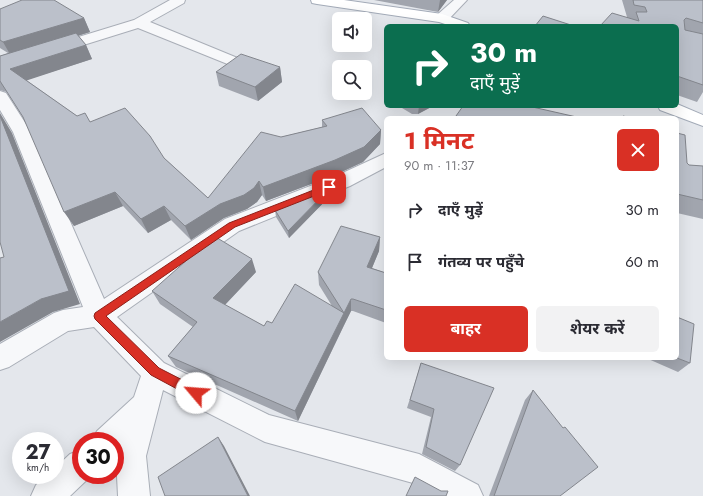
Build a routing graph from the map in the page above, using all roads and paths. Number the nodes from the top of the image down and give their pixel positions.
1 (179, 0) edge
2 (317, 0) edge
3 (461, 0) edge
4 (442, 18) junction
5 (139, 23) junction
6 (458, 24) edge
7 (235, 62) edge
8 (0, 66) edge
9 (0, 96) edge
10 (671, 108) edge
11 (703, 120) edge
12 (384, 160) edge
13 (99, 316) junction
14 (0, 358) edge
15 (155, 372) junction
16 (145, 406) junction
17 (117, 432) edge
18 (72, 473) edge
19 (47, 496) edge
20 (134, 496) edge
21 (466, 496) edge

1 - 5 street
2 - 4 main road
3 - 4 street
4 - 6 main road
5 - 7 street
5 - 8 street
9 - 13 street
10 - 11 main road
12 - 13 street
13 - 14 street
13 - 15 street
15 - 16 street
15 - 21 street
16 - 17 street
16 - 20 street
18 - 19 street

